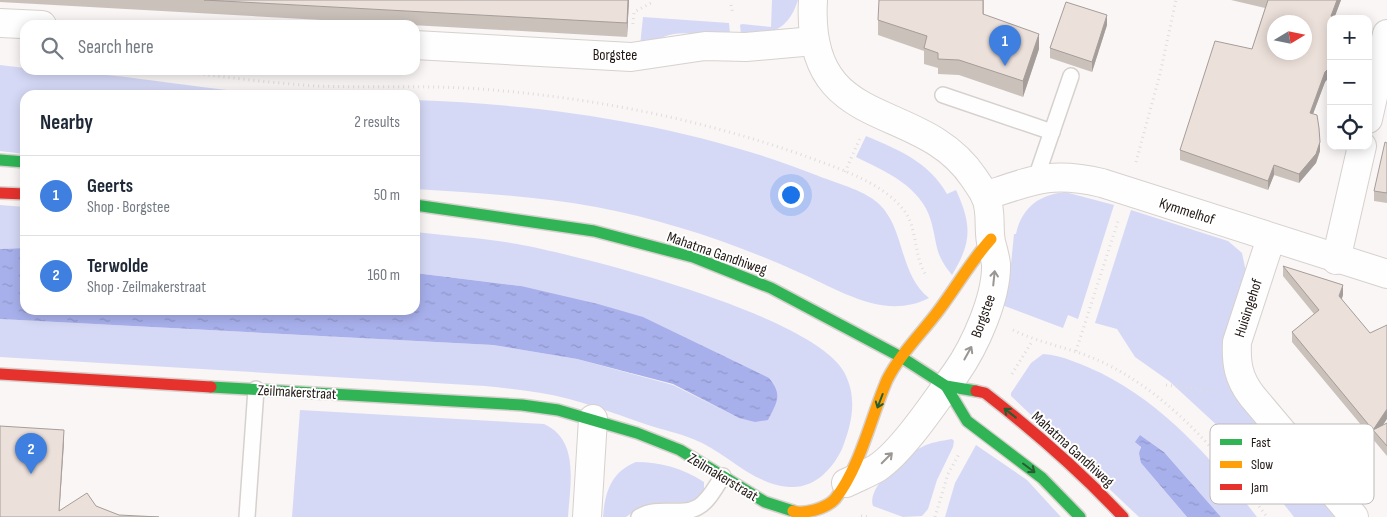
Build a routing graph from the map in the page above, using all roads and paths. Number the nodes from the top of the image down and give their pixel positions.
1 (813, 0) edge
2 (1176, 0) edge
3 (0, 23) edge
4 (20, 24) edge
5 (1387, 34) edge
6 (814, 41) junction
7 (420, 46) edge
8 (215, 75) edge
9 (1071, 76) dead end
10 (943, 95) dead end
11 (1371, 105) edge
12 (1052, 132) junction
13 (1361, 150) edge
14 (0, 160) edge
15 (20, 162) edge
16 (1036, 178) junction
17 (1128, 192) junction
18 (0, 193) edge
19 (20, 194) edge
20 (985, 196) junction
21 (420, 206) edge
22 (420, 211) edge
23 (455, 211) junction
24 (1271, 238) junction
25 (991, 239) junction
26 (1336, 260) junction
27 (1387, 274) edge
28 (950, 295) junction
29 (1034, 340) dead end
30 (1076, 351) junction
31 (901, 357) junction
32 (0, 374) edge
33 (1166, 385) dead end
34 (946, 386) junction
35 (256, 389) junction
36 (1252, 396) junction
37 (593, 419) junction
38 (1276, 424) edge
39 (976, 428) junction
40 (1210, 446) edge
41 (723, 476) junction
42 (846, 483) junction
43 (1257, 504) edge
44 (1343, 504) edge
45 (815, 514) edge
46 (247, 517) edge
47 (587, 517) edge
48 (639, 517) edge
49 (935, 517) edge
50 (1080, 517) edge
51 (1123, 517) edge
52 (1267, 517) edge
53 (1354, 517) edge

1 - 6 street, Borgstee
2 - 17 path
3 - 4 street
5 - 11 street
6 - 7 street, Borgstee
6 - 20 street, Borgstee
8 - 28 path
9 - 12 lane
10 - 12 lane
12 - 16 lane
13 - 26 street
14 - 15 street
16 - 17 street, Kymmelhof
16 - 20 street, Kymmelhof
17 - 24 street, Kymmelhof
17 - 30 path
18 - 19 street
20 - 25 street, Borgstee
21 - 23 street, Mahatma Gandhiweg
22 - 23 street, Mahatma Gandhiweg
23 - 31 street, Mahatma Gandhiweg
24 - 26 street, Kymmelhof
24 - 36 street, Huisingehof
25 - 28 street
34 -> 25 street, Borgstee
26 - 27 street, Kymmelhof
28 - 31 street
29 - 30 path
30 - 40 path
31 - 34 street, Mahatma Gandhiweg
31 -> 42 street, Zeilmakerstraat
32 - 35 street, Zeilmakerstraat
33 - 36 path
34 - 39 street, Mahatma Gandhiweg
42 -> 34 street, Zeilmakerstraat
51 -> 34 street, Mahatma Gandhiweg
35 - 37 street, Zeilmakerstraat
35 - 46 lane
36 - 38 street, Huisingehof
37 - 41 street, Zeilmakerstraat
37 - 47 street
39 - 49 path
39 -> 50 street, Mahatma Gandhiweg
41 - 45 street, Zeilmakerstraat
41 - 48 lane
42 - 45 street, Zeilmakerstraat
43 - 52 path
44 - 53 street, Huisingehof

